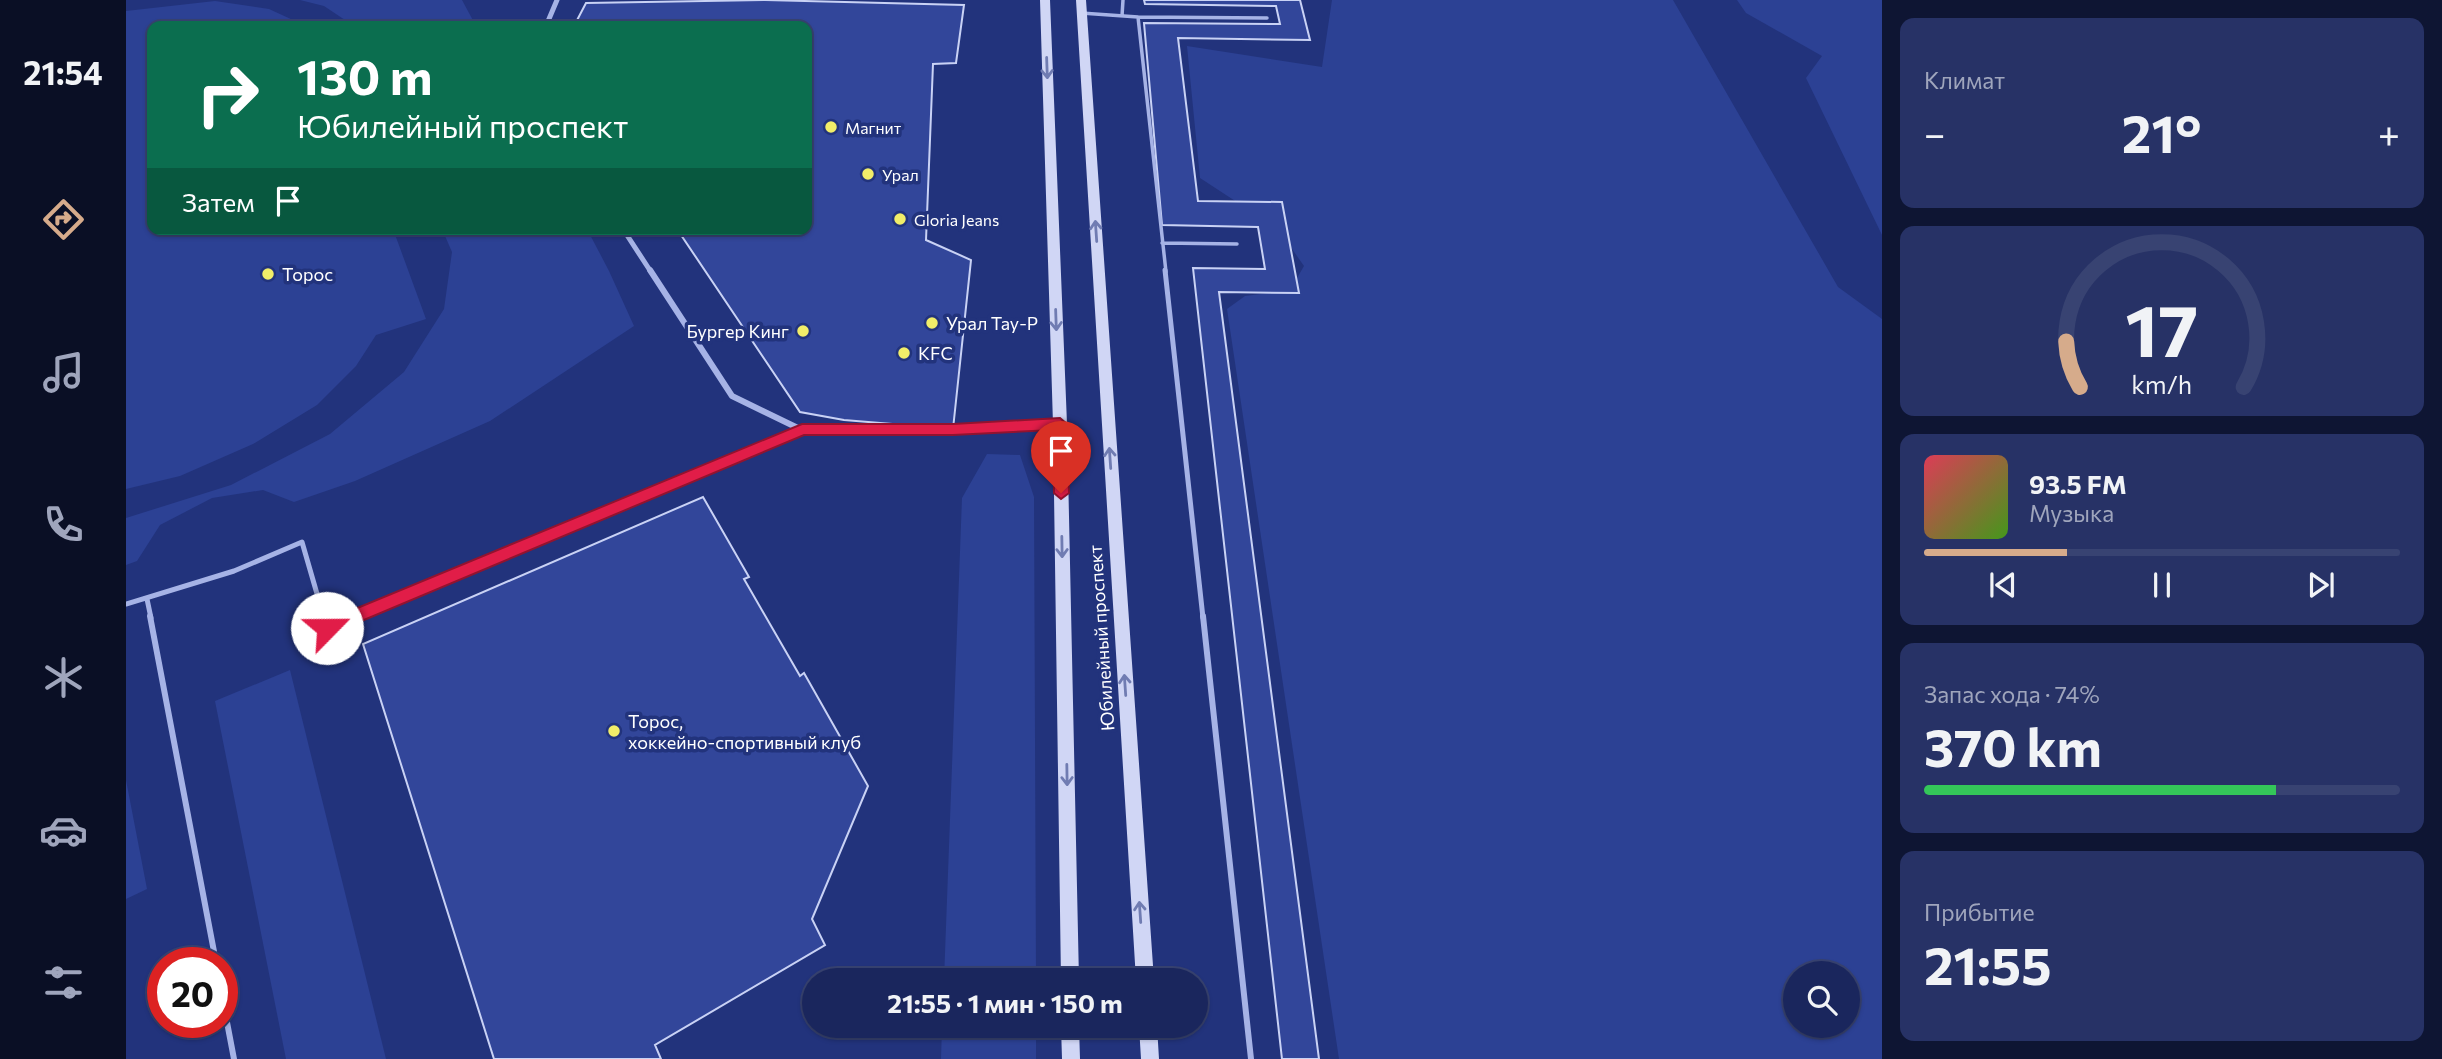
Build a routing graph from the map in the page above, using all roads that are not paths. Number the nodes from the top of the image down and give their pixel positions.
1 (558, 0) edge
2 (1045, 0) edge
3 (1123, 0) edge
4 (1081, 7) edge
5 (1122, 16) junction
6 (1138, 17) junction
7 (1267, 18) dead end
8 (548, 21) edge
9 (626, 235) edge
10 (1163, 243) junction
11 (1237, 244) dead end
12 (1060, 424) junction
13 (802, 430) junction
14 (147, 599) junction
15 (126, 604) edge
16 (213, 947) edge
17 (1070, 968) edge
18 (1144, 968) edge
19 (230, 1038) edge
20 (1070, 1038) edge
21 (1149, 1038) edge
22 (234, 1059) edge
23 (1071, 1059) edge
24 (1150, 1059) edge
25 (1251, 1059) edge

1 - 8 street
2 -> 12 main road, Юбилейный проспект
3 - 5 lane
4 - 5 lane
18 -> 4 main road, Юбилейный проспект
5 - 6 lane
6 - 7 lane
6 - 10 lane
9 - 13 street
10 - 11 lane
10 - 25 lane
12 - 13 lane
12 -> 17 main road, Юбилейный проспект
13 - 14 lane
14 - 15 lane
14 - 16 lane
19 - 22 lane
20 - 23 main road
21 - 24 main road

